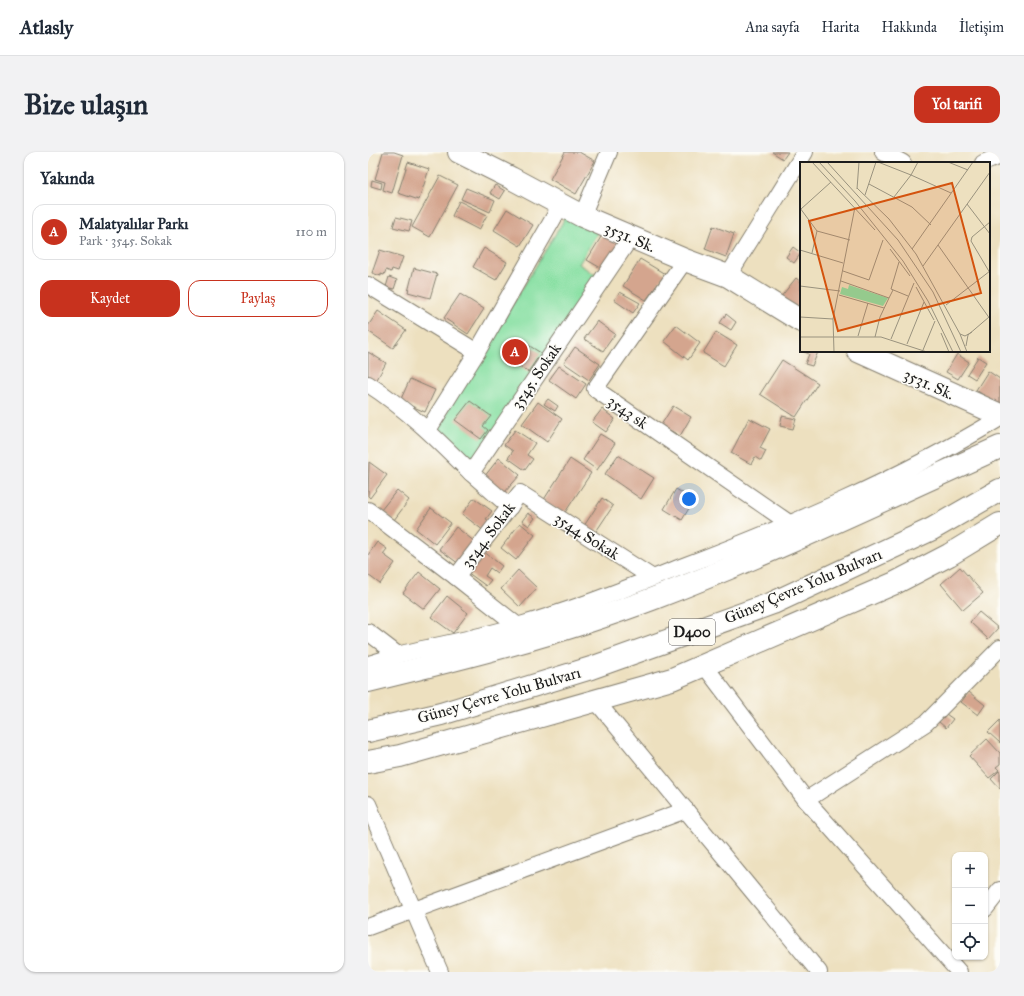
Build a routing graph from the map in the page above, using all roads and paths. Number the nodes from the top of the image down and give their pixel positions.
1 (459, 152) edge
2 (609, 152) edge
3 (805, 152) edge
4 (883, 152) edge
5 (1000, 156) edge
6 (901, 162) edge
7 (985, 162) edge
8 (561, 205) junction
9 (582, 216) junction
10 (631, 237) junction
11 (685, 260) junction
12 (728, 276) junction
13 (368, 285) edge
14 (800, 320) edge
15 (477, 352) junction
16 (860, 352) edge
17 (368, 384) edge
18 (1000, 417) edge
19 (428, 430) junction
20 (1000, 447) edge
21 (471, 473) junction
22 (1000, 490) edge
23 (520, 494) joint
24 (510, 507) junction
25 (368, 510) edge
26 (789, 523) junction
27 (1000, 524) edge
28 (456, 577) junction
29 (653, 578) junction
30 (518, 626) junction
31 (368, 632) edge
32 (1000, 648) edge
33 (398, 655) junction
34 (368, 664) edge
35 (704, 665) junction
36 (368, 681) edge
37 (596, 700) junction
38 (368, 731) edge
39 (368, 762) edge
40 (806, 800) junction
41 (368, 804) edge
42 (686, 810) junction
43 (1000, 890) edge
44 (988, 905) edge
45 (414, 910) junction
46 (368, 927) edge
47 (951, 952) edge
48 (440, 972) edge
49 (819, 972) edge
50 (959, 972) edge

1 - 8 main road, 3531. Sk.
2 - 9 street
3 - 12 street
4 - 6 street
5 - 7 street
8 - 9 main road, 3531. Sk.
8 - 15 street
9 - 10 main road, 3531. Sk.
10 - 11 main road, 3531. Sk.
10 - 21 street, 3545. Sokak
11 - 12 main road, 3531. Sk.
11 - 26 street, 3543 sk
12 - 14 main road, 3531. Sk.
13 - 15 street
15 - 19 street
16 - 18 main road, 3531. Sk.
17 - 19 street
18 - 26 street
19 - 21 street
20 - 36 main road
21 - 24 street
22 - 38 main road, Güney Çevre Yolu Bulvarı / D400
23 - 24 street, 3544. Sokak
23 - 29 street, 3544 Sokak
24 - 28 street, 3544. Sokak
25 - 28 street
26 - 29 street
27 - 35 main road
28 - 30 street
29 - 30 street
30 - 33 street
31 - 33 street
32 - 40 street
33 - 34 street
35 - 37 main road
35 - 40 street
37 - 39 main road
37 - 42 street
40 - 47 street
41 - 45 street
42 - 45 street
42 - 49 street
43 - 44 street
45 - 46 street
45 - 48 street
47 - 50 street

